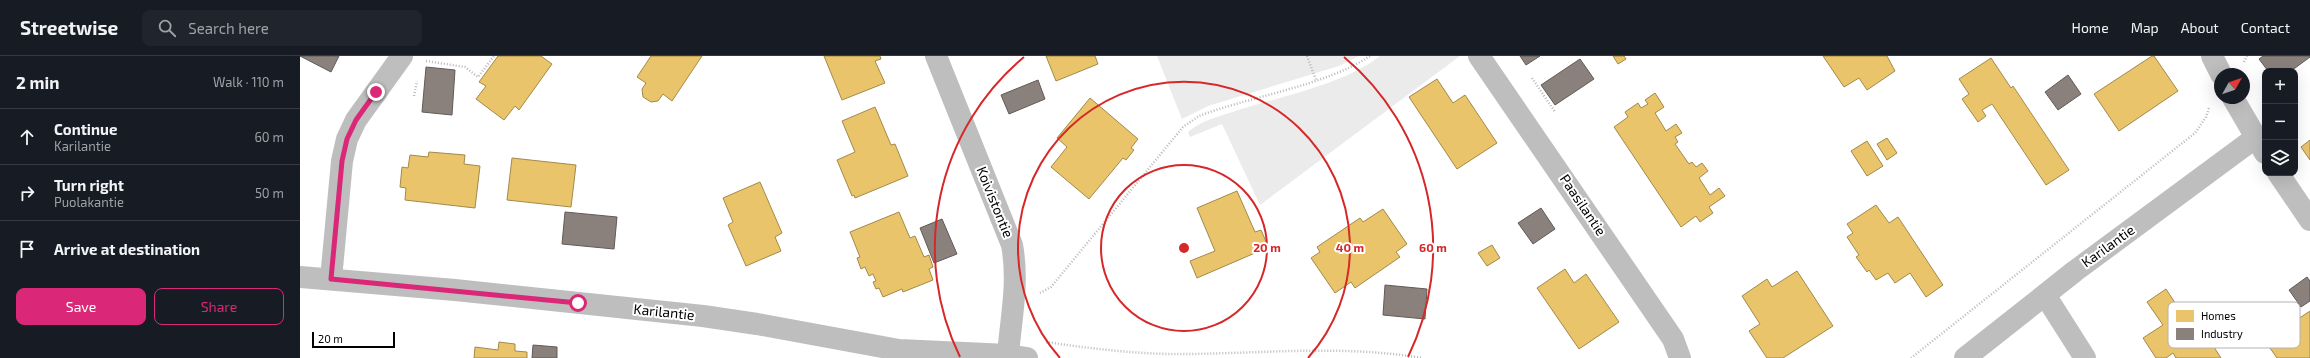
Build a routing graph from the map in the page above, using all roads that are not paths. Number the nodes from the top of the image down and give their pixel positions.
1 (402, 56) edge
2 (936, 56) edge
3 (1480, 56) edge
4 (2212, 56) edge
5 (2218, 68) edge
6 (2236, 104) edge
7 (2260, 146) edge
8 (2280, 176) edge
9 (2310, 220) edge
10 (300, 277) edge
11 (331, 279) junction
12 (2045, 295) junction
13 (1015, 350) edge
14 (898, 354) edge
15 (1680, 358) edge
16 (1965, 358) edge
17 (2085, 358) edge

1 - 11 street
2 - 13 street, Koivistontie
3 - 15 street, Paasilantie
4 - 5 street
6 - 7 street
7 - 12 street, Karilantie
8 - 9 street
10 - 11 street, Karilantie
11 - 14 street, Karilantie
12 - 16 street, Karilantie
12 - 17 street
13 - 14 street, Karilantie

